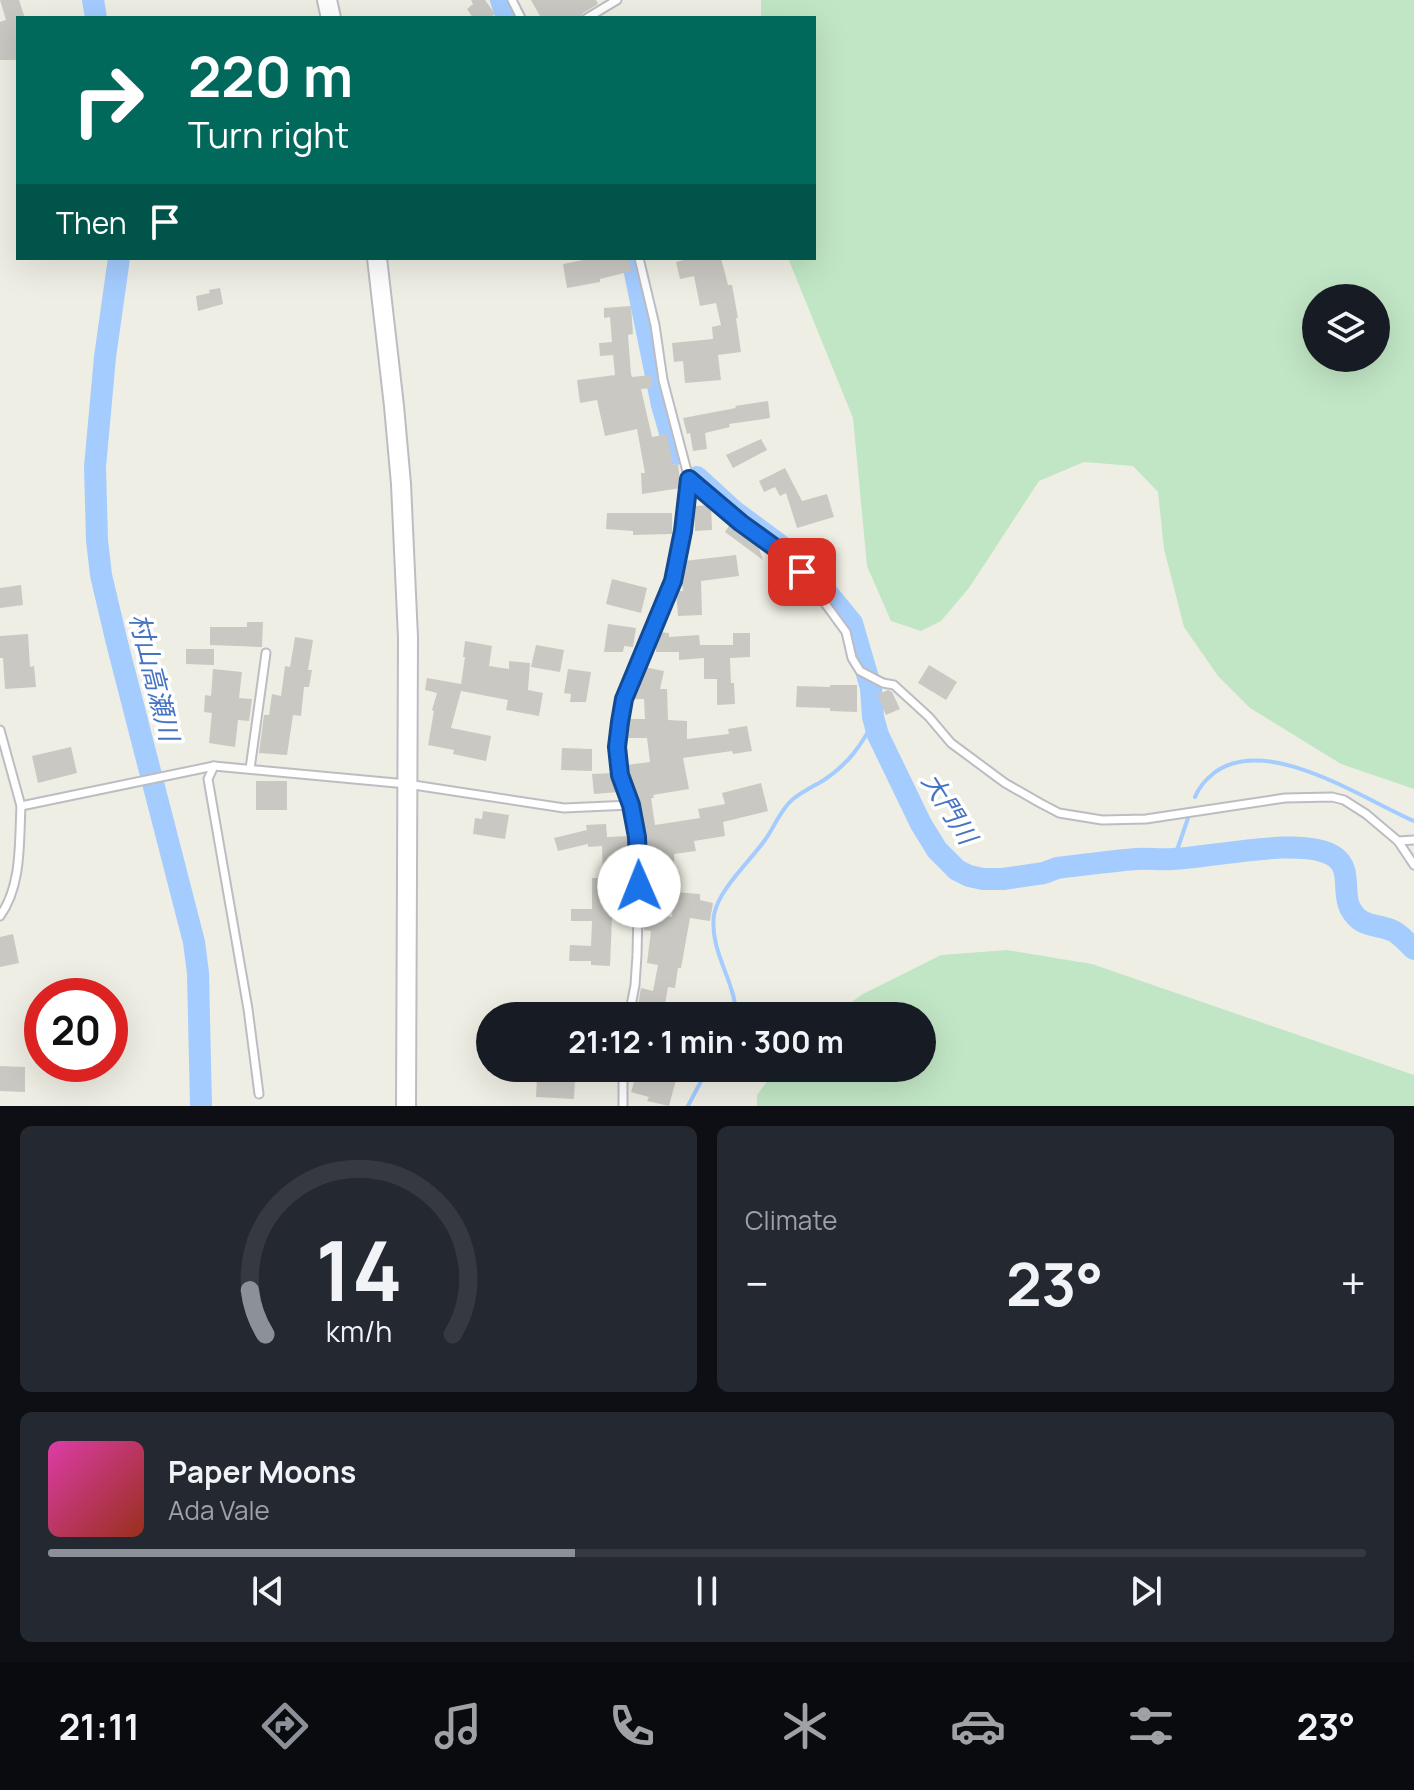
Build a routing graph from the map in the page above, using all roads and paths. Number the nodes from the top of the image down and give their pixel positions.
1 (617, 0) edge
2 (590, 16) edge
3 (377, 260) edge
4 (639, 260) edge
5 (689, 479) junction
6 (266, 653) dead end
7 (0, 730) edge
8 (210, 766) junction
9 (250, 769) junction
10 (407, 784) junction
11 (631, 805) junction
12 (21, 806) junction
13 (1414, 840) edge
14 (1398, 841) junction
15 (1414, 865) edge
16 (0, 916) edge
17 (631, 1002) edge
18 (623, 1082) edge
19 (259, 1094) dead end
20 (406, 1106) edge
21 (623, 1106) edge

1 - 2 lane
3 - 10 street
4 - 5 lane
5 - 11 lane
5 - 14 lane
6 - 9 lane
7 - 12 lane
8 - 9 lane
8 - 12 lane
8 - 19 lane
9 - 10 lane
10 - 11 lane
10 - 20 street
11 - 17 lane
12 - 16 lane
13 - 14 lane
14 - 15 lane
18 - 21 lane

